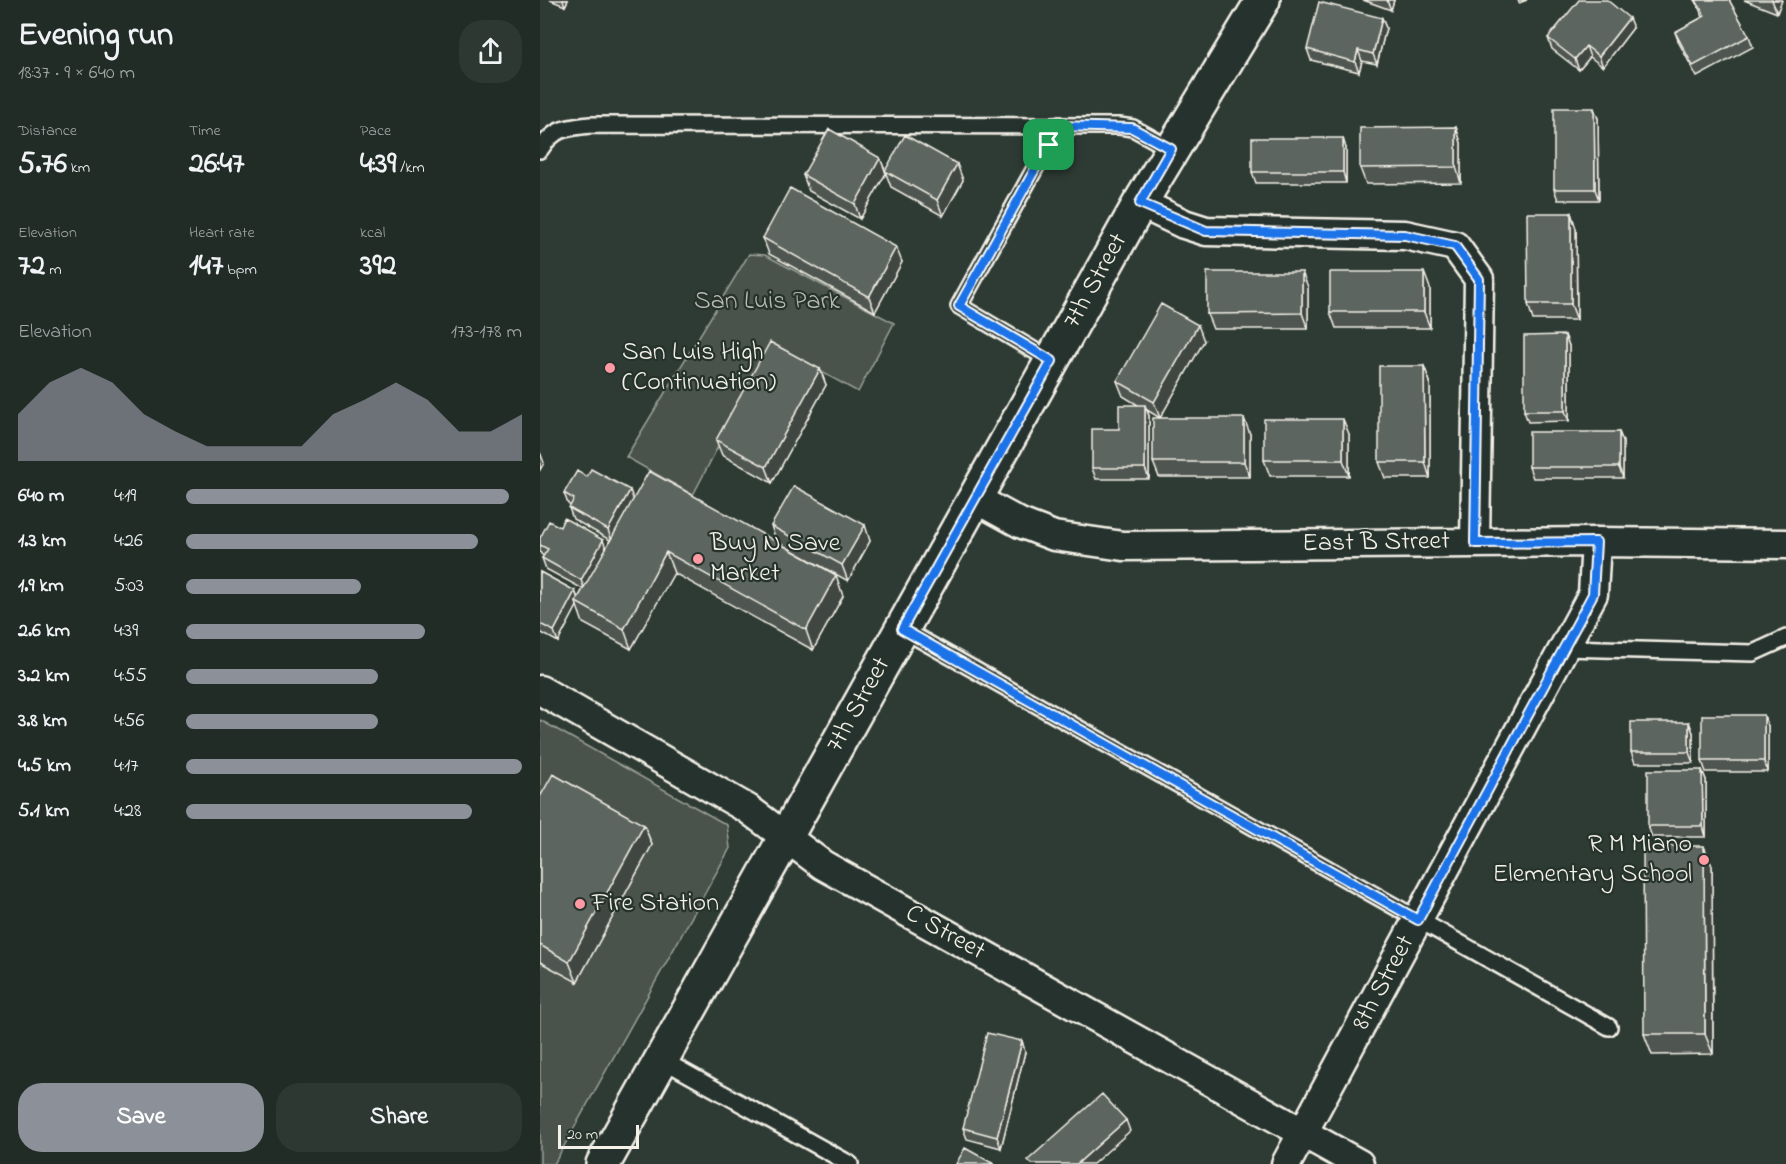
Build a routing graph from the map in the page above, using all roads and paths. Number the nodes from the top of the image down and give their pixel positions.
1 (1263, 0) edge
2 (1059, 126) junction
3 (1171, 149) junction
4 (540, 150) edge
5 (1140, 203) junction
6 (1052, 361) junction
7 (976, 499) junction
8 (1596, 542) junction
9 (1475, 543) junction
10 (1786, 544) edge
11 (902, 629) junction
12 (1786, 638) edge
13 (1564, 648) junction
14 (540, 690) edge
15 (785, 837) junction
16 (1418, 920) junction
17 (1609, 1027) dead end
18 (661, 1059) junction
19 (1304, 1133) junction
20 (603, 1164) edge
21 (850, 1164) edge
22 (1286, 1164) edge
23 (1359, 1164) edge

1 - 3 street, 7th Street
2 - 3 lane
2 - 4 lane
2 - 6 lane
3 - 5 street, 7th Street
5 - 6 street, 7th Street
5 - 9 street
6 - 7 street, 7th Street
7 - 9 street, East B Street
7 - 11 street, 7th Street
8 - 9 street, East B Street
8 - 10 street, East B Street
8 - 13 street, 8th Street
11 - 15 street, 7th Street
11 - 16 lane
12 - 13 lane
13 - 16 street, 8th Street
14 - 15 street, C Street
15 - 18 street, 7th Street
15 - 19 street, C Street
16 - 17 lane
16 - 19 street, 8th Street
18 - 20 street, 7th Street
18 - 21 lane
19 - 22 street, 8th Street
19 - 23 street, C Street

